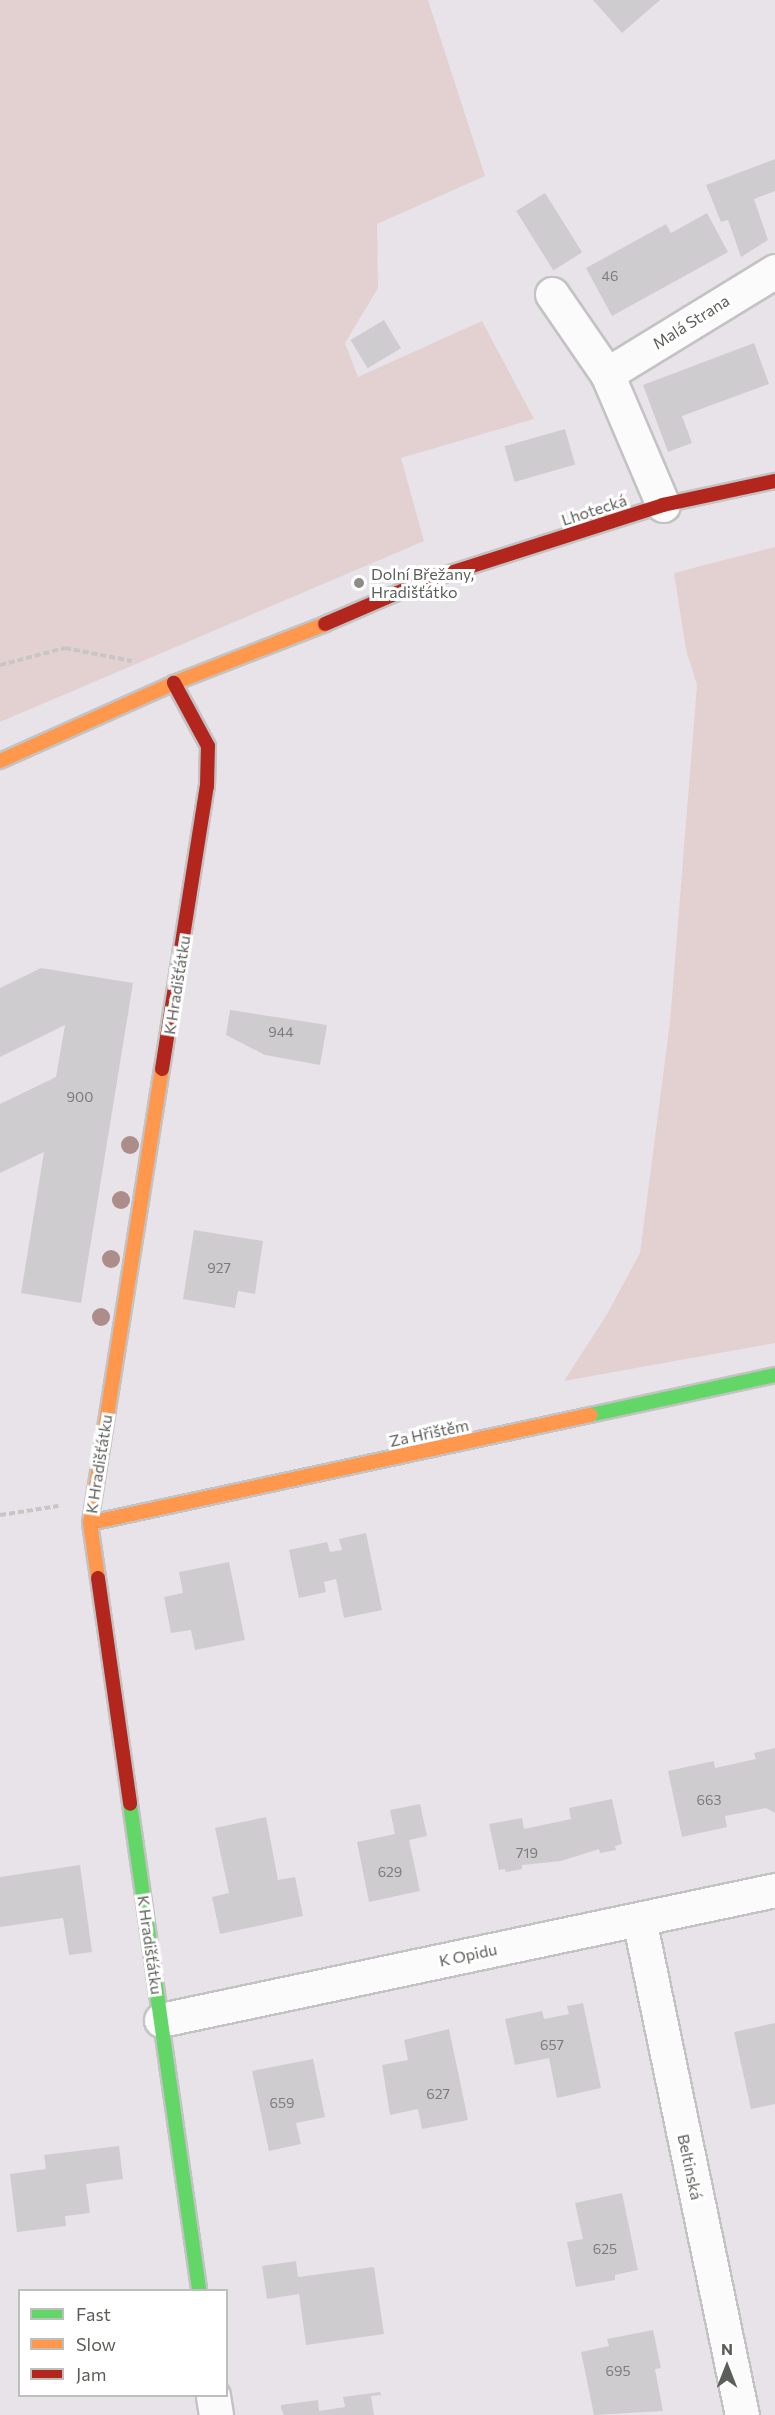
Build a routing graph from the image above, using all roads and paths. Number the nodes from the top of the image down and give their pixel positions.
1 (775, 271) edge
2 (552, 294) dead end
3 (607, 374) junction
4 (775, 481) edge
5 (663, 505) junction
6 (142, 663) dead end
7 (0, 665) edge
8 (174, 683) junction
9 (0, 761) edge
10 (775, 1375) edge
11 (0, 1515) edge
12 (90, 1523) junction
13 (775, 1890) edge
14 (639, 1919) junction
15 (161, 2020) junction
16 (199, 2289) edge
17 (213, 2397) edge
18 (216, 2415) edge
19 (742, 2415) edge

1 - 3 street, Malá Strana
2 - 3 street
3 - 5 street
4 - 5 street, Lhotecká
5 - 8 street, Lhotecká
6 - 7 path
8 - 9 street, Lhotecká
8 - 12 street, K Hradišťátku
10 - 12 street, Za Hřištěm
11 - 12 path
12 - 15 street, K Hradišťátku
13 - 14 street, K Opidu
14 - 15 street, K Opidu
14 - 19 street, Beltinská
15 - 16 street, K Hradišťátku
17 - 18 street

